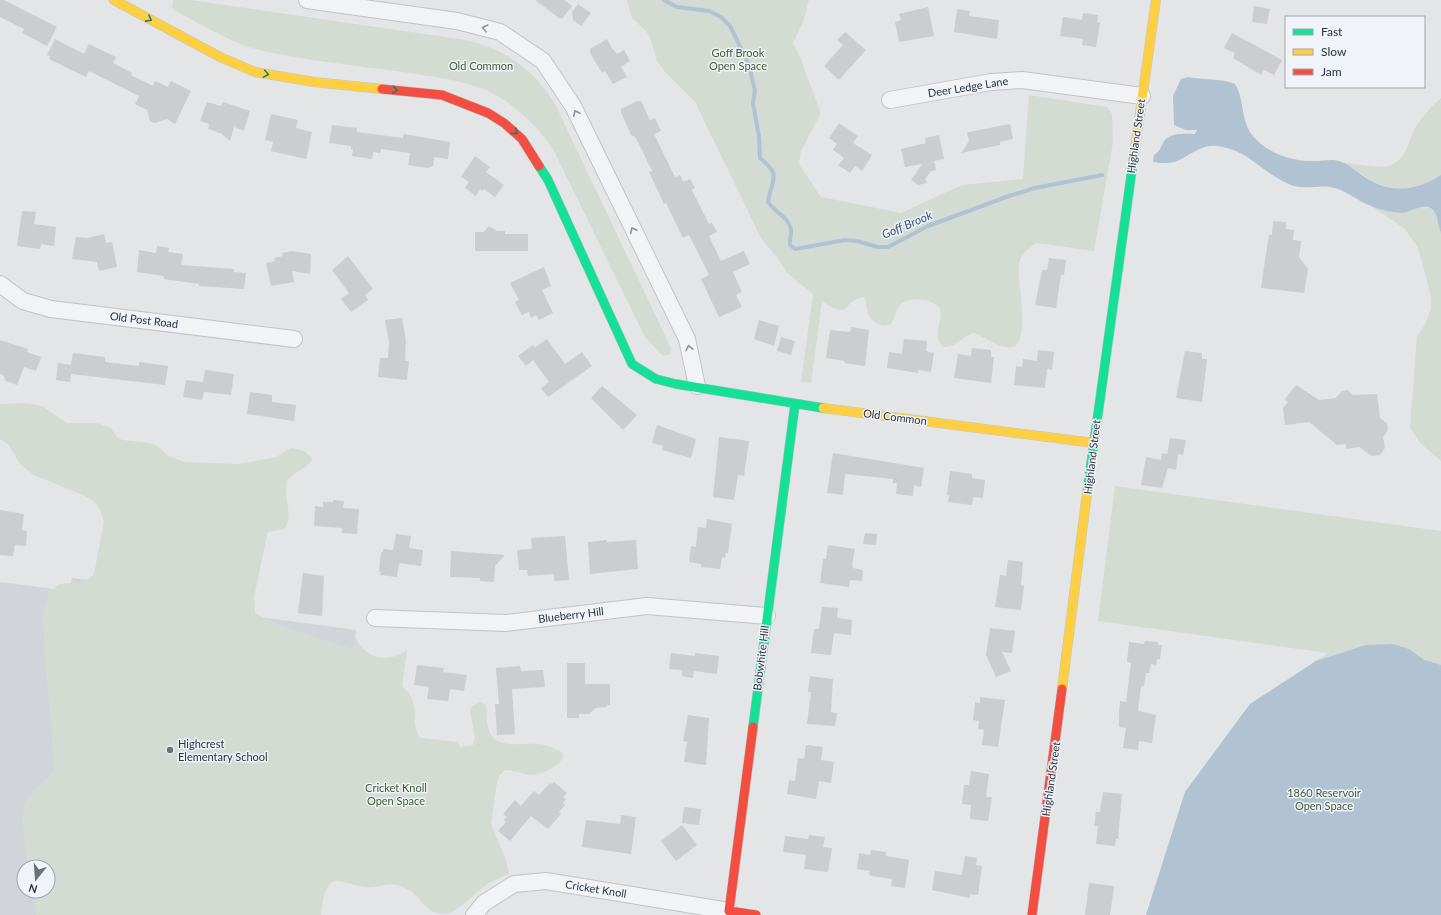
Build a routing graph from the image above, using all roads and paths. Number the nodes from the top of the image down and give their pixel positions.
1 (114, 0) edge
2 (307, 0) edge
3 (1156, 0) edge
4 (1142, 96) junction
5 (890, 100) dead end
6 (0, 284) edge
7 (294, 339) dead end
8 (698, 386) junction
9 (795, 404) junction
10 (1094, 443) junction
11 (767, 616) junction
12 (375, 618) dead end
13 (728, 913) edge
14 (474, 915) edge
15 (756, 915) edge
16 (1032, 915) edge

1 -> 8 street, Old Common
8 -> 2 street
3 - 4 street, Highland Street
4 - 5 street, Deer Ledge Lane
4 - 10 street, Highland Street
6 - 7 street, Old Post Road
8 - 9 street, Old Common
9 - 10 street, Old Common
9 - 11 street, Bobwhite Hill
10 - 16 street, Highland Street
11 - 12 street, Blueberry Hill
11 - 13 street, Bobwhite Hill
13 - 14 street, Cricket Knoll
13 - 15 street, Cricket Knoll

